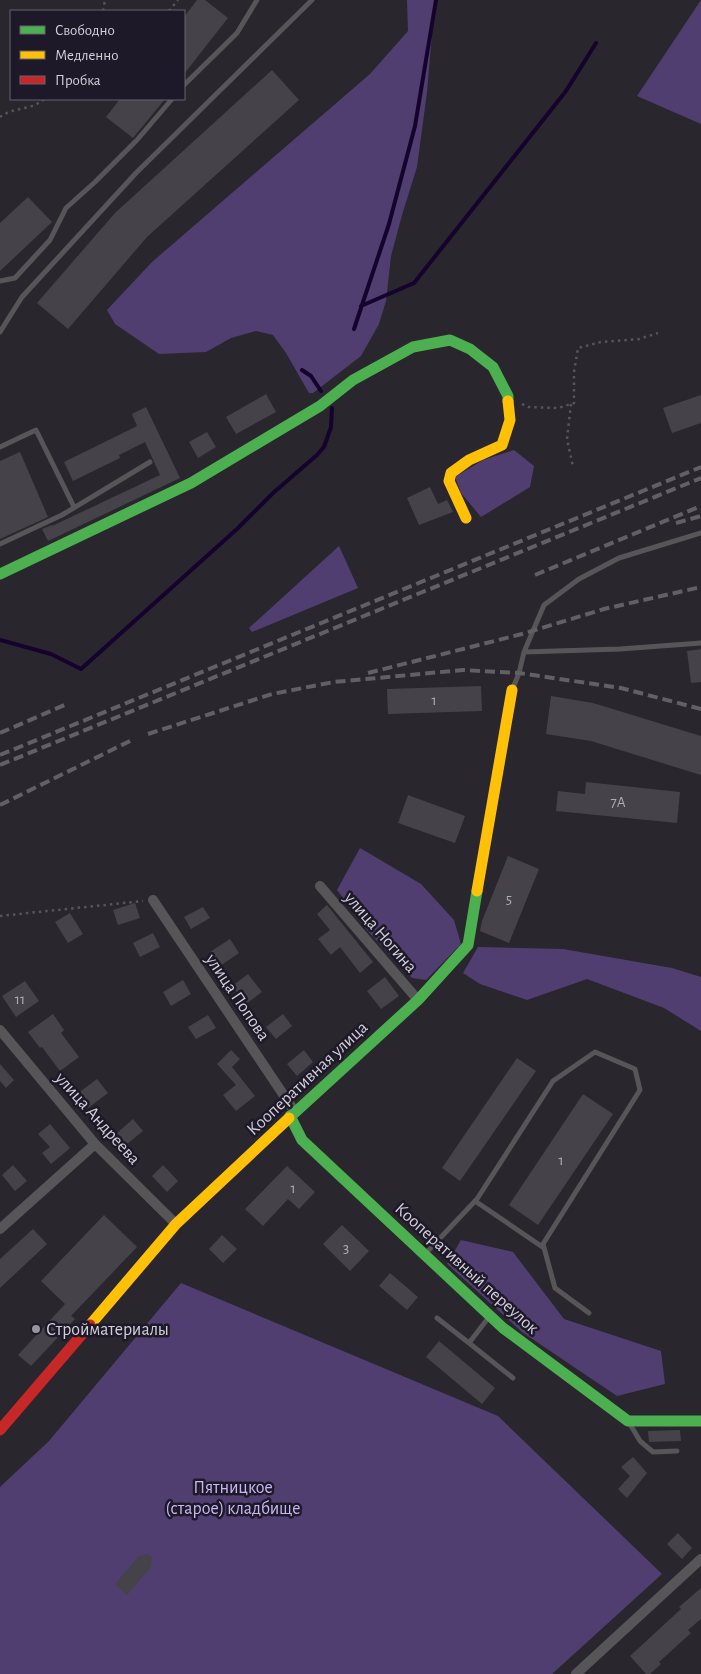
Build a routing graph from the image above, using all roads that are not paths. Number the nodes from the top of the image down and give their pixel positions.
1 (257, 0) edge
2 (312, 0) edge
3 (185, 84) edge
4 (171, 100) edge
5 (0, 282) edge
6 (0, 332) edge
7 (0, 447) edge
8 (150, 462) dead end
9 (74, 508) junction
10 (466, 518) dead end
11 (701, 533) edge
12 (0, 544) edge
13 (0, 574) edge
14 (701, 643) edge
15 (524, 652) junction
16 (512, 690) joint
17 (320, 886) dead end
18 (153, 900) road end
19 (418, 1000) junction
20 (1, 1032) edge
21 (293, 1114) junction
22 (95, 1144) junction
23 (476, 1201) junction
24 (176, 1224) junction
25 (0, 1229) edge
26 (544, 1248) junction
27 (424, 1255) junction
28 (589, 1313) dead end
29 (490, 1316) junction
30 (437, 1318) dead end
31 (469, 1343) junction
32 (513, 1378) dead end
33 (628, 1421) junction
34 (701, 1421) edge
35 (0, 1430) edge
36 (678, 1451) dead end
37 (701, 1560) edge
38 (576, 1674) edge

1 - 3 lane
2 - 6 lane
4 - 5 lane
7 - 9 lane
8 - 9 lane
9 - 12 lane
10 - 13 street
11 - 15 lane
14 - 15 lane
15 - 16 lane
16 - 19 street, Кооперативная улица
17 - 19 street, улица Ногина
18 - 21 street, улица Попова
19 - 21 street, Кооперативная улица
20 - 22 street, улица Андреева
21 - 24 street, Кооперативная улица
21 - 27 street, Кооперативный переулок
22 - 24 street, улица Андреева
22 - 25 street
23 - 26 lane
23 - 26 lane
23 - 27 lane
24 - 35 street, Кооперативная улица
26 - 28 lane
27 - 29 street, Кооперативный переулок
29 - 31 lane
29 - 33 street, Кооперативный переулок
30 - 31 lane
31 - 32 lane
33 - 34 street
33 - 36 lane
37 - 38 street

